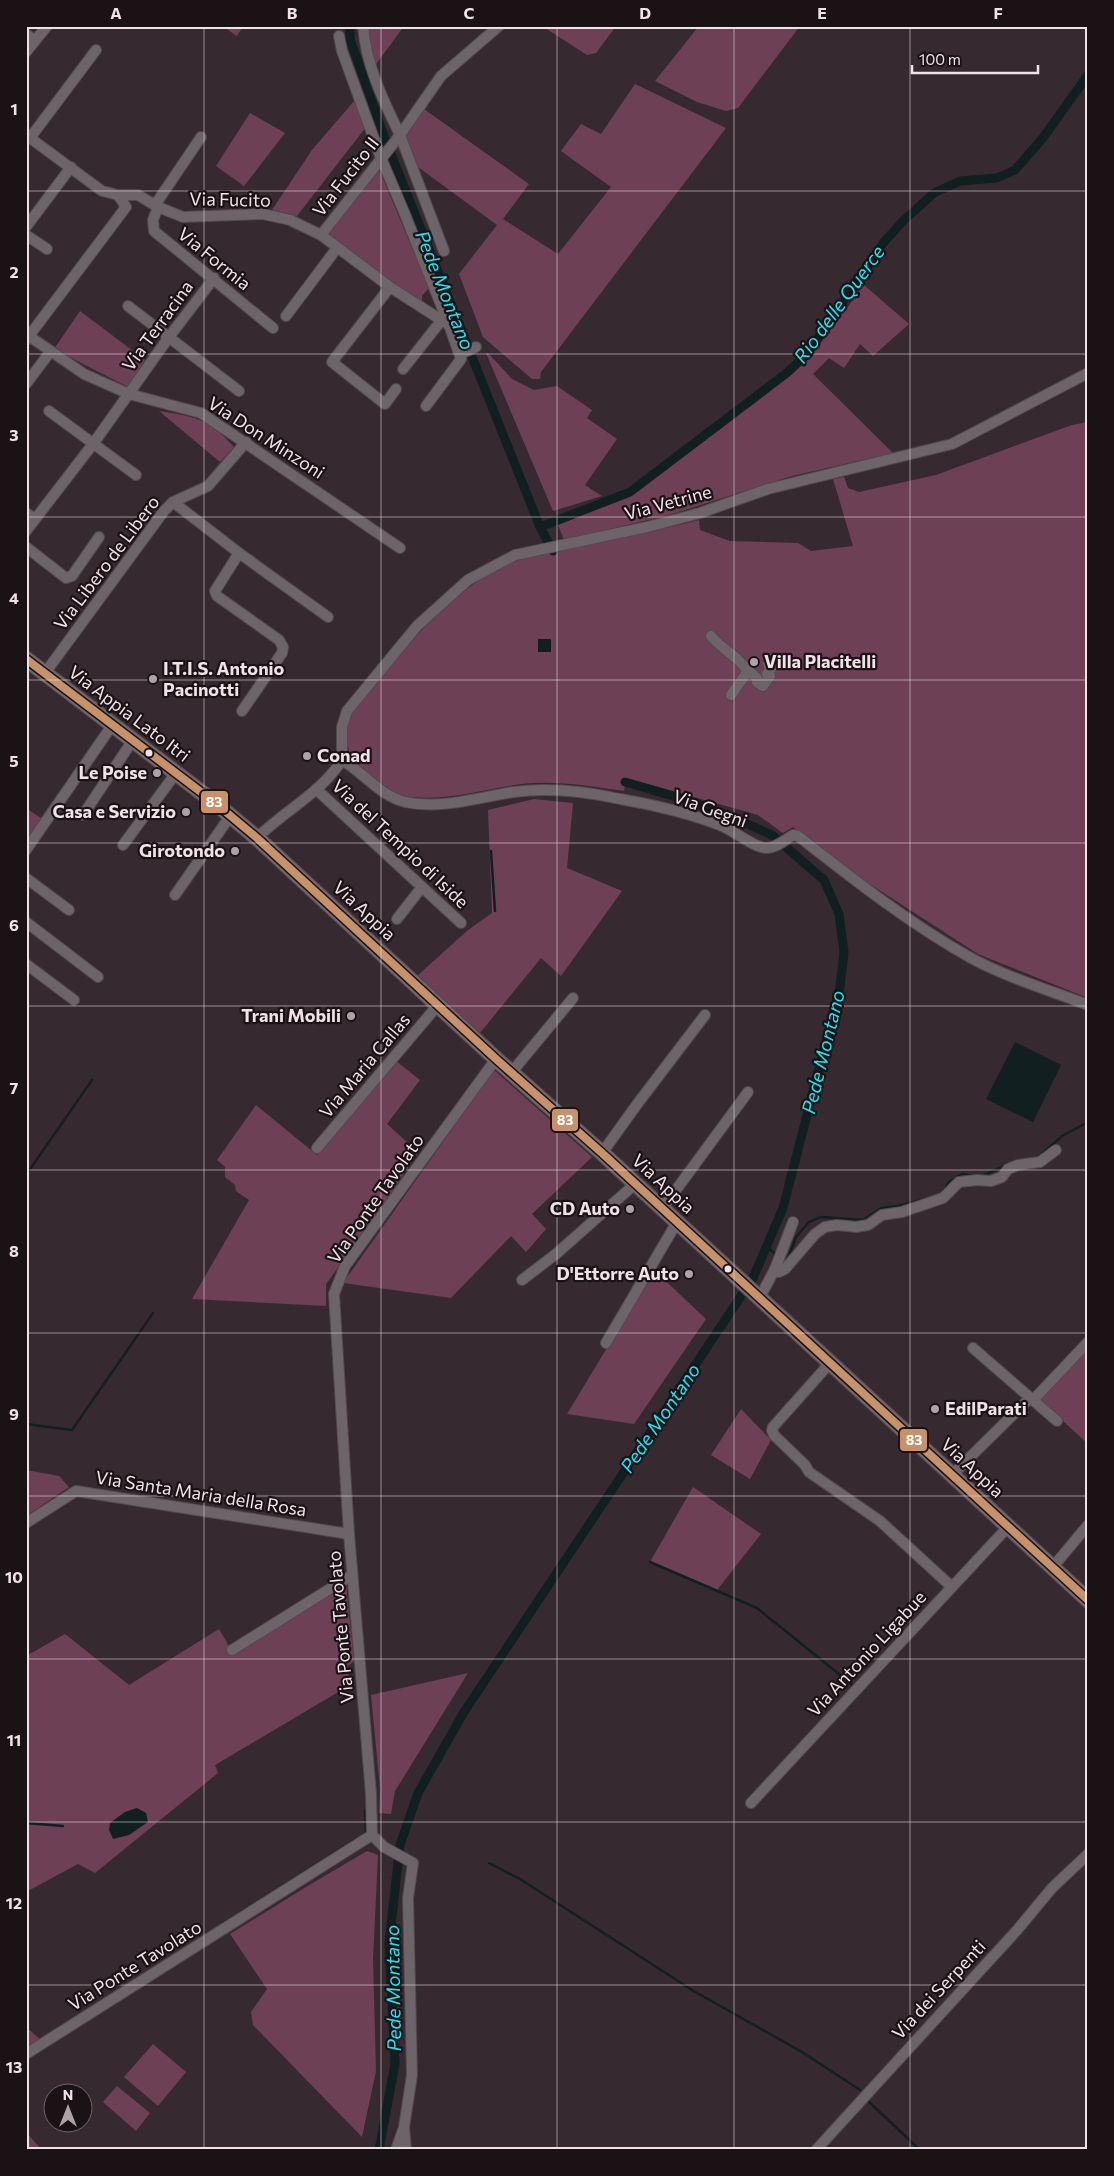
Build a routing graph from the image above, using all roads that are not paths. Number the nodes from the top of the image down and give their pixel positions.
1 (47, 26) edge
2 (363, 26) edge
3 (499, 26) edge
4 (26, 34) edge
5 (339, 36) dead end
6 (35, 41) junction
7 (96, 50) dead end
8 (26, 52) edge
9 (28, 136) edge
10 (201, 137) dead end
11 (397, 139) junction
12 (383, 157) junction
13 (71, 167) junction
14 (118, 195) junction
15 (157, 206) junction
16 (26, 227) edge
17 (26, 235) edge
18 (321, 235) junction
19 (336, 248) junction
20 (47, 249) dead end
21 (444, 251) dead end
22 (214, 278) junction
23 (390, 287) junction
24 (128, 306) dead end
25 (286, 316) dead end
26 (445, 323) junction
27 (273, 328) dead end
28 (27, 337) edge
29 (169, 337) junction
30 (476, 347) dead end
31 (50, 352) junction
32 (461, 355) junction
33 (403, 369) dead end
34 (1088, 373) edge
35 (26, 384) edge
36 (396, 390) dead end
37 (238, 391) dead end
38 (129, 394) junction
39 (426, 406) dead end
40 (49, 411) dead end
41 (246, 442) junction
42 (93, 444) junction
43 (136, 475) dead end
44 (173, 502) junction
45 (30, 516) edge
46 (26, 531) edge
47 (98, 537) dead end
48 (26, 547) edge
49 (400, 548) dead end
50 (239, 553) junction
51 (328, 617) dead end
52 (711, 636) dead end
53 (26, 659) edge
54 (768, 664) dead end
55 (748, 671) junction
56 (45, 673) junction
57 (731, 695) dead end
58 (242, 711) dead end
59 (112, 724) junction
60 (133, 740) junction
61 (342, 760) junction
62 (176, 773) junction
63 (316, 789) junction
64 (209, 798) joint
65 (83, 815) dead end
66 (230, 815) junction
67 (257, 838) junction
68 (123, 845) dead end
69 (26, 850) edge
70 (26, 878) edge
71 (422, 887) junction
72 (175, 894) dead end
73 (69, 910) dead end
74 (397, 919) dead end
75 (26, 922) edge
76 (462, 923) dead end
77 (26, 964) edge
78 (98, 977) dead end
79 (573, 998) dead end
80 (74, 1000) dead end
81 (438, 1005) junction
82 (1088, 1005) edge
83 (705, 1015) dead end
84 (496, 1059) junction
85 (511, 1073) junction
86 (748, 1092) dead end
87 (317, 1148) dead end
88 (1056, 1150) dead end
89 (602, 1153) junction
90 (635, 1184) junction
91 (662, 1209) junction
92 (677, 1222) junction
93 (793, 1222) dead end
94 (775, 1269) junction
95 (522, 1280) dead end
96 (758, 1298) junction
97 (1088, 1342) edge
98 (606, 1344) dead end
99 (973, 1348) dead end
100 (830, 1363) junction
101 (1030, 1398) junction
102 (1057, 1420) dead end
103 (952, 1475) junction
104 (26, 1523) edge
105 (1088, 1524) edge
106 (1007, 1528) junction
107 (349, 1534) junction
108 (1052, 1568) junction
109 (352, 1575) junction
110 (952, 1587) junction
111 (1088, 1600) edge
112 (232, 1650) dead end
113 (751, 1803) dead end
114 (372, 1835) junction
115 (1088, 1854) edge
116 (26, 2054) edge
117 (404, 2127) junction
118 (396, 2150) edge
119 (406, 2150) edge
120 (816, 2150) edge

1 - 6 street
2 - 11 street, Via Fucito II
3 - 11 street
4 - 6 street
5 - 12 street
6 - 8 street
7 - 9 street
9 - 13 street, Via Fucito
10 - 15 street
11 - 12 street, Via Fucito II
11 - 21 street
12 - 18 street, Via Fucito II
12 - 26 street
13 - 14 street, Via Fucito
13 - 16 street
14 - 15 street, Via Fucito
14 - 28 street
15 - 18 street, Via Fucito
15 - 22 street, Via Formia
17 - 20 street
18 - 19 street, Via Fucito
19 - 23 street, Via Fucito
19 - 25 street
22 - 27 street, Via Formia
22 - 29 street, Via Terracina
23 - 26 street, Via Fucito
23 - 36 street
24 - 29 street
26 - 32 street
26 - 33 street
28 - 31 street, Via Don Minzoni
29 - 37 street
29 - 38 street, Via Terracina
30 - 32 street
31 - 35 street
31 - 38 street, Via Don Minzoni
32 - 39 street
34 - 61 street, Via Vetrine
38 - 41 street, Via Don Minzoni
38 - 42 street, Via Terracina
40 - 42 street
41 - 44 street, Via Libero de Libero
41 - 49 street, Via Don Minzoni
42 - 43 street
42 - 45 street, Via Terracina
44 - 50 street
44 - 56 street, Via Libero de Libero
45 - 46 street, Via Terracina
47 - 48 street
50 - 51 street
50 - 58 street
52 - 55 street
53 - 56 main road, Via Appia Lato Itri
54 - 55 street
55 - 57 street
56 - 59 main road, Via Appia Lato Itri
59 - 60 main road, Via Appia Lato Itri
59 - 69 street
60 - 62 main road, Via Appia Lato Itri
60 - 65 street
61 - 63 street
61 - 82 street, Via Gegni
62 - 64 main road, Via Appia Lato Itri
62 - 68 street
63 - 67 street
63 - 71 street, Via del Tempio di Iside
64 - 66 main road, Via Appia
66 - 67 main road, Via Appia
66 - 72 street
67 - 81 main road, Via Appia
70 - 73 street
71 - 74 street
71 - 76 street, Via del Tempio di Iside
75 - 78 street
77 - 80 street
79 - 85 street
81 - 84 main road, Via Appia
81 - 87 street, Via Maria Callas
83 - 89 street
84 - 85 main road, Via Appia
84 - 107 street, Via Ponte Tavolato
85 - 89 main road, Via Appia
86 - 91 street
88 - 94 street
89 - 90 main road, Via Appia
90 - 91 main road, Via Appia
90 - 95 street
91 - 92 main road, Via Appia
92 - 96 main road, Via Appia
92 - 98 street
93 - 94 street
94 - 96 street
96 - 100 main road, Via Appia
97 - 101 street
99 - 101 street
100 - 103 main road, Via Appia
100 - 110 street
101 - 102 street
101 - 103 street
103 - 106 main road, Via Appia
104 - 107 street, Via Santa Maria della Rosa
105 - 108 street
106 - 108 main road, Via Appia
106 - 110 street, Via Antonio Ligabue
107 - 109 street, Via Ponte Tavolato
108 - 111 main road, Via Appia
109 - 112 street
109 - 114 street, Via Ponte Tavolato
110 - 113 street, Via Antonio Ligabue
114 - 116 street, Via Ponte Tavolato
114 - 117 street
115 - 120 street, Via dei Serpenti
117 - 118 street
117 - 119 street

